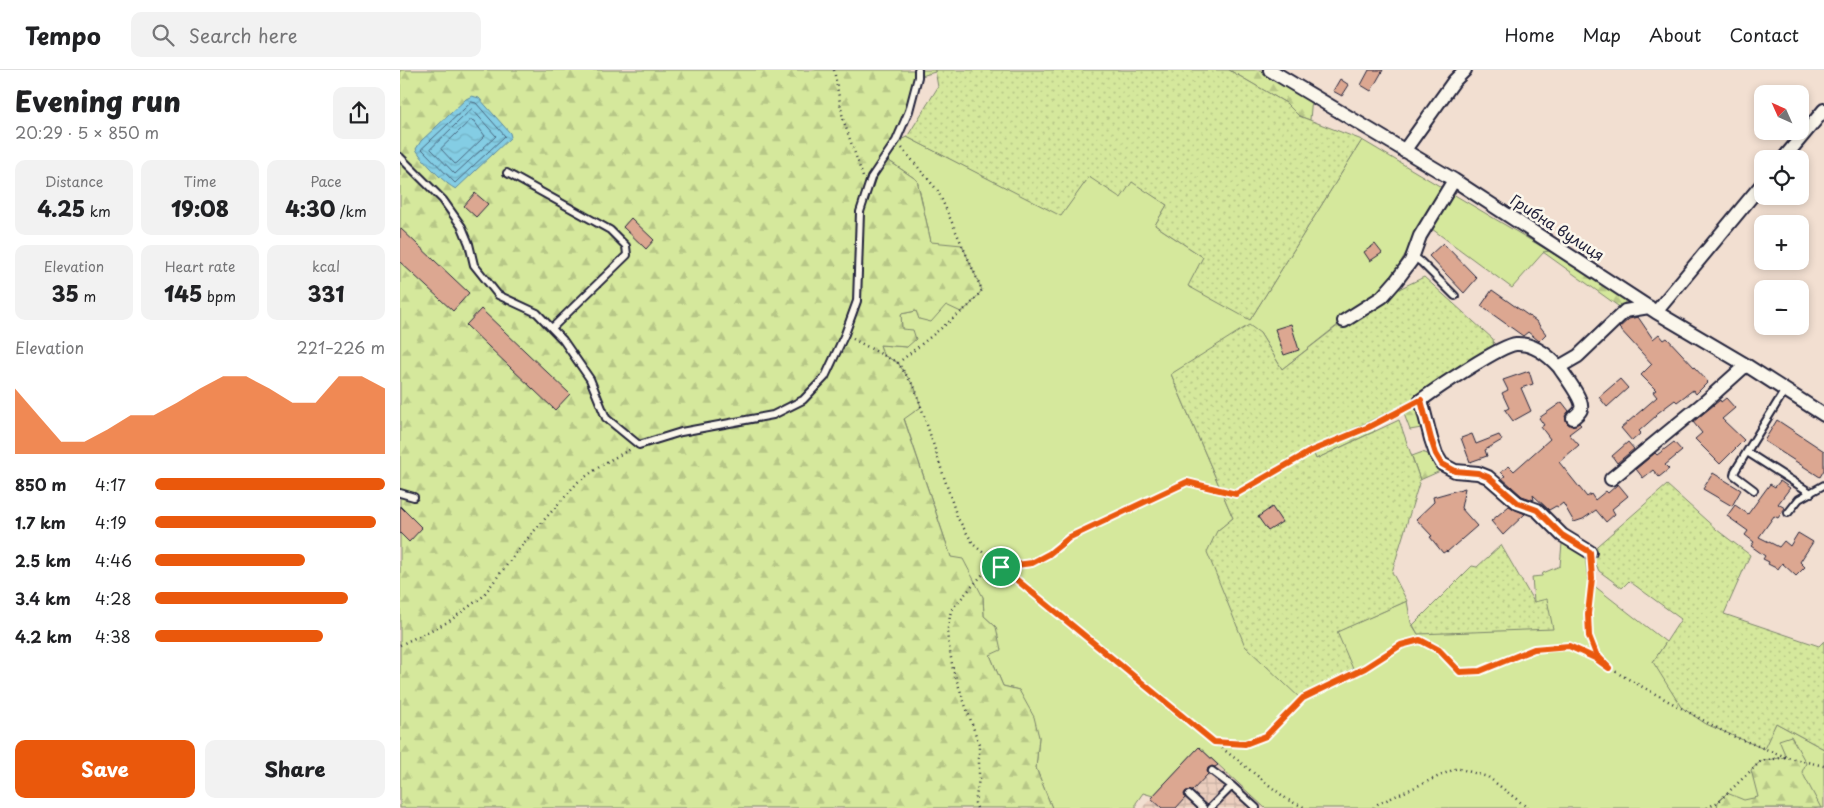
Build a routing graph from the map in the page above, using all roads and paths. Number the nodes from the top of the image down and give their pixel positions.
1 (834, 70) edge
2 (918, 70) edge
3 (1270, 70) edge
4 (1465, 70) edge
5 (1284, 74) edge
6 (1824, 110) edge
7 (896, 141) junction
8 (1791, 150) edge
9 (1404, 151) junction
10 (400, 157) edge
11 (507, 173) dead end
12 (1454, 180) junction
13 (868, 189) junction
14 (1754, 193) edge
15 (1413, 256) junction
16 (1626, 292) junction
17 (1455, 296) dead end
18 (1652, 309) junction
19 (1625, 311) junction
20 (1344, 321) dead end
21 (552, 328) junction
22 (845, 334) junction
23 (898, 363) junction
24 (1746, 366) junction
25 (1559, 368) junction
26 (1785, 390) junction
27 (1421, 400) junction
28 (1824, 415) edge
29 (1573, 418) dead end
30 (639, 445) junction
31 (1747, 452) junction
32 (1611, 479) dead end
33 (1824, 485) edge
34 (1754, 490) dead end
35 (400, 493) edge
36 (1811, 493) junction
37 (414, 497) dead end
38 (1788, 513) dead end
39 (1590, 552) joint
40 (1001, 567) junction
41 (400, 645) edge
42 (1609, 668) junction
43 (1214, 742) junction
44 (1786, 757) junction
45 (1824, 766) edge
46 (1212, 771) dead end
47 (1232, 786) junction
48 (1189, 795) dead end
49 (978, 808) edge
50 (1203, 808) edge
51 (1210, 808) edge
52 (1256, 808) edge
53 (1306, 808) edge
54 (1374, 808) edge
55 (1528, 808) edge
56 (1707, 808) edge

1 - 13 path
2 - 7 lane
3 - 5 street, Грибна вулиця
4 - 9 street
5 - 9 street, Грибна вулиця
6 - 8 street
7 - 13 lane
7 - 23 path
9 - 12 street, Грибна вулиця
10 - 21 lane
11 - 21 lane
12 - 15 street
12 - 16 street, Грибна вулиця
13 - 22 lane
14 - 18 street
15 - 17 lane
15 - 20 street
16 - 18 street, Грибна вулиця
16 - 19 street
18 - 19 street
18 - 24 street, Грибна вулиця
19 - 25 street
21 - 30 lane
22 - 23 path
22 - 30 lane
23 - 40 path
24 - 26 street, Грибна вулиця
24 - 32 street
25 - 27 street
25 - 29 street
26 - 28 street, Грибна вулиця
26 - 31 lane
27 - 39 street
27 - 40 path
30 - 41 path
31 - 34 lane
31 - 36 lane
33 - 36 lane
35 - 37 lane
36 - 38 lane
39 - 42 path
40 - 43 path
40 - 49 path
42 - 43 path
42 - 44 path
43 - 53 path
44 - 45 path
44 - 56 path
46 - 47 lane
47 - 51 lane
47 - 52 lane
48 - 50 lane
54 - 55 path

